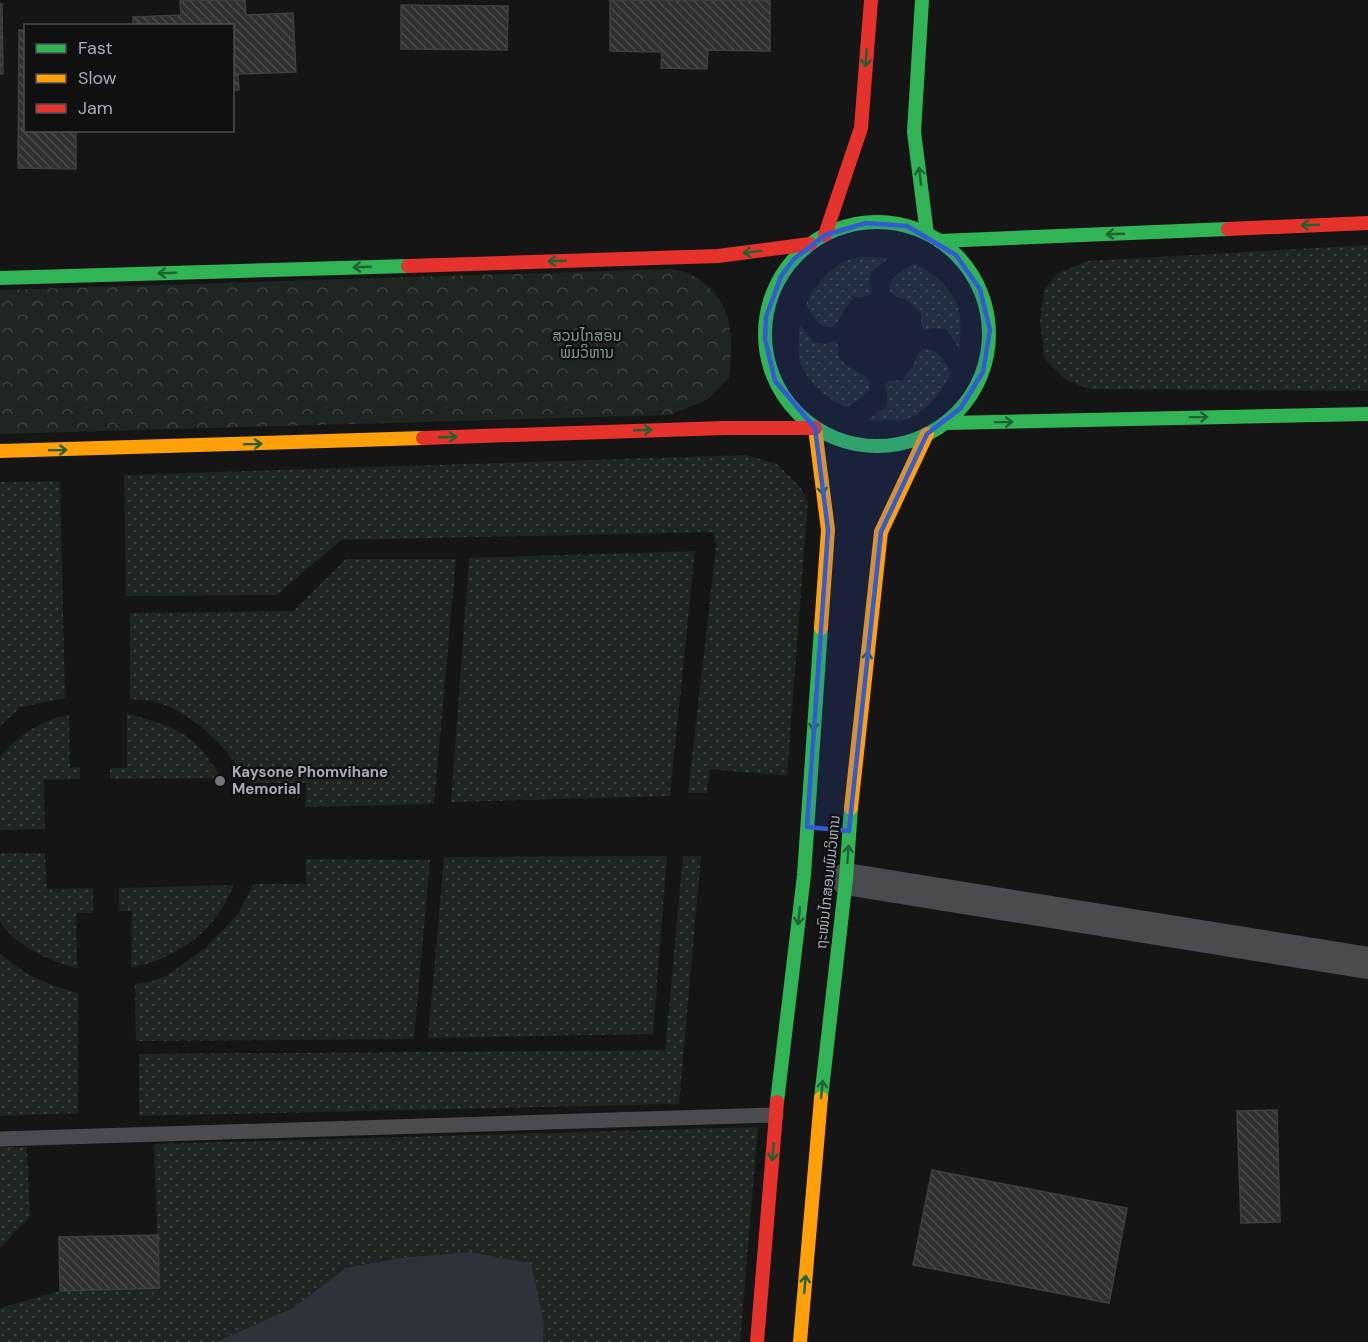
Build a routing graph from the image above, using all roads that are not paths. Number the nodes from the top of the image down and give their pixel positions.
1 (871, 0) edge
2 (922, 0) edge
3 (1368, 223) edge
4 (927, 234) junction
5 (825, 235) junction
6 (939, 241) junction
7 (810, 244) junction
8 (0, 278) edge
9 (1368, 414) edge
10 (946, 423) junction
11 (815, 428) junction
12 (927, 434) junction
13 (0, 451) edge
14 (846, 879) junction
15 (1368, 963) edge
16 (776, 1115) junction
17 (0, 1139) edge
18 (757, 1342) edge
19 (800, 1342) edge

1 -> 5 main road
4 -> 2 main road
3 -> 6 main road
4 - 5 main road
4 - 6 main road
5 - 7 main road
6 - 10 main road
7 -> 8 main road
7 - 11 main road
10 -> 9 main road
10 - 12 main road
11 - 12 main road
13 -> 11 main road
11 -> 16 main road, ຖະໜົນໄກສອນພົມວິຫານ
14 -> 12 main road, ຖະໜົນໄກສອນພົມວິຫານ
14 - 15 street
19 -> 14 main road, ຖະໜົນໄກສອນພົມວິຫານ
16 - 17 lane
16 -> 18 main road, ຖະໜົນໄກສອນພົມວິຫານ

